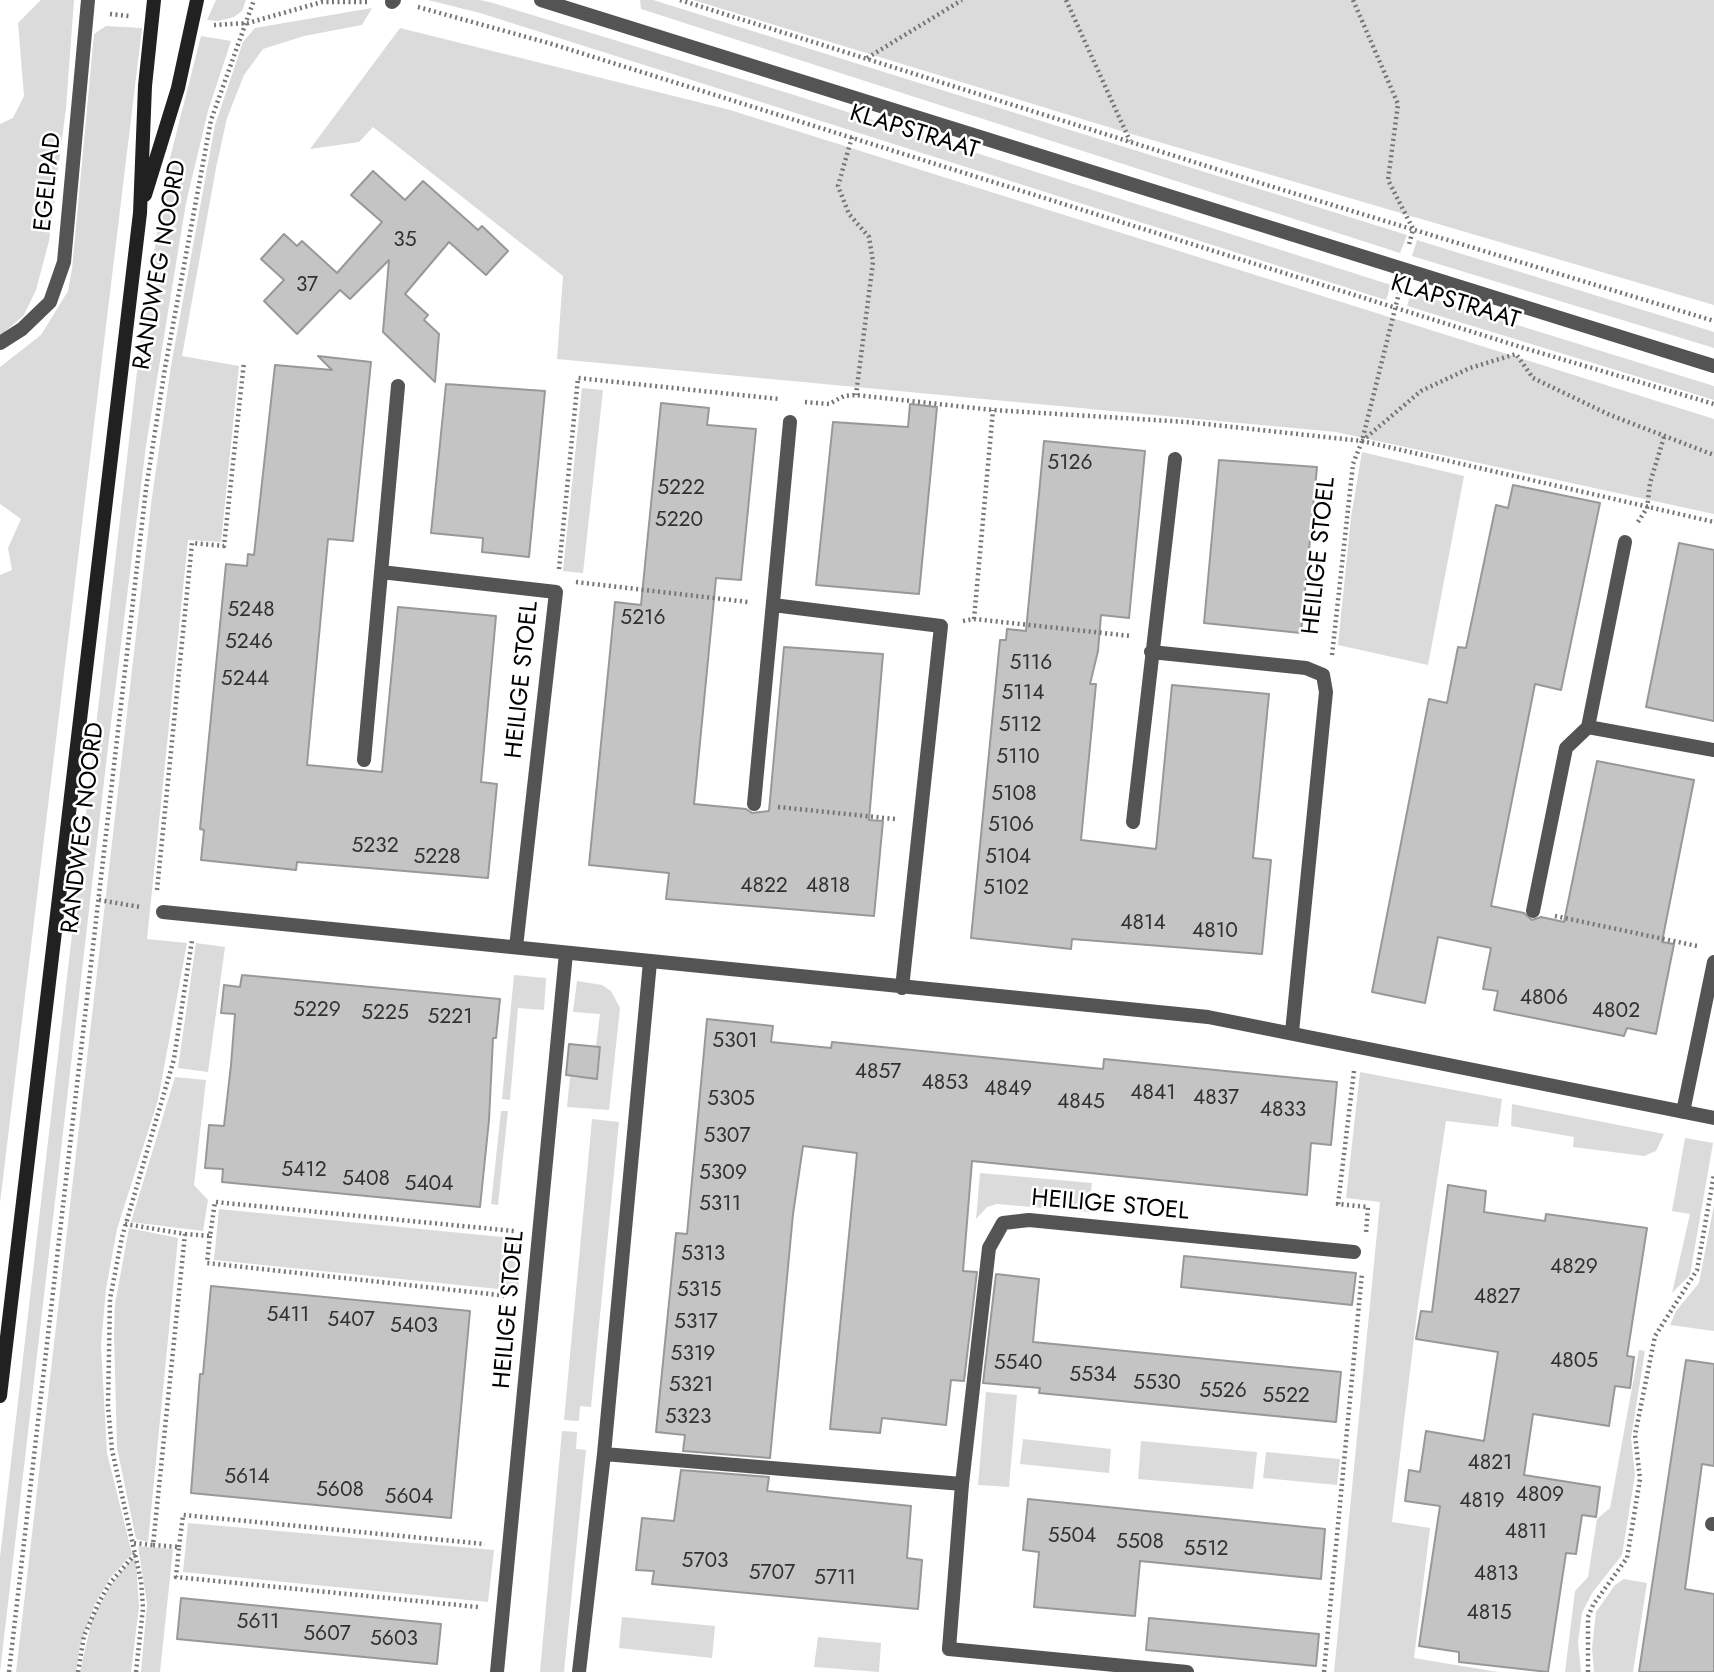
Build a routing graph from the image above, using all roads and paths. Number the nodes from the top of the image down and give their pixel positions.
1 (154, 0) edge
2 (197, 0) edge
3 (254, 0) edge
4 (541, 0) edge
5 (680, 0) edge
6 (962, 0) edge
7 (1066, 0) edge
8 (1353, 0) edge
9 (393, 1) edge
10 (88, 6) edge
11 (152, 19) junction
12 (248, 23) junction
13 (192, 24) junction
14 (865, 58) junction
15 (852, 137) junction
16 (1130, 141) junction
17 (140, 214) junction
18 (1413, 229) junction
19 (1402, 269) junction
20 (1397, 309) junction
21 (1714, 321) edge
22 (0, 343) edge
23 (1524, 348) junction
24 (1516, 354) junction
25 (244, 362) dead end
26 (1714, 366) edge
27 (398, 386) dead end
28 (856, 395) junction
29 (784, 400) dead end
30 (796, 401) dead end
31 (1714, 404) edge
32 (993, 410) junction
33 (790, 422) dead end
34 (1664, 437) junction
35 (1362, 441) junction
36 (1714, 455) edge
37 (1175, 458) dead end
38 (1647, 508) junction
39 (1714, 523) edge
40 (1625, 542) joint
41 (381, 572) junction
42 (557, 586) junction
43 (773, 604) junction
44 (974, 619) junction
45 (941, 626) junction
46 (1152, 645) junction
47 (1323, 675) junction
48 (1588, 727) junction
49 (1714, 750) edge
50 (364, 760) dead end
51 (754, 804) joint
52 (920, 822) junction
53 (1133, 822) dead end
54 (157, 897) dead end
55 (99, 900) junction
56 (157, 910) joint
57 (1533, 911) joint
58 (182, 938) dead end
59 (516, 947) junction
60 (1701, 947) dead end
61 (566, 953) junction
62 (650, 962) junction
63 (1714, 962) edge
64 (902, 988) junction
65 (1292, 1032) junction
66 (1357, 1045) junction
67 (1683, 1112) junction
68 (1714, 1118) edge
69 (1714, 1174) edge
70 (125, 1224) junction
71 (185, 1234) junction
72 (539, 1234) junction
73 (210, 1236) junction
74 (1365, 1241) dead end
75 (1354, 1252) dead end
76 (1363, 1266) dead end
77 (533, 1298) junction
78 (0, 1396) edge
79 (604, 1454) junction
80 (962, 1484) junction
81 (134, 1543) junction
82 (153, 1545) junction
83 (179, 1547) junction
84 (510, 1547) junction
85 (136, 1553) junction
86 (504, 1610) junction
87 (9, 1672) edge
88 (78, 1672) edge
89 (136, 1672) edge
90 (498, 1672) edge
91 (579, 1672) edge
92 (1187, 1672) edge
93 (1324, 1672) edge
94 (1588, 1672) edge

1 - 11 main road, RANDWEG NOORD
2 - 13 main road, RANDWEG NOORD
3 - 12 path, RANDWEG NOORD
4 - 19 street, KLAPSTRAAT
5 - 14 path
6 - 14 path
7 - 16 path
8 - 18 path
9 - 12 path, KLAPSTRAAT
9 - 15 path, KLAPSTRAAT
10 - 11 path
10 - 22 street, EGELPAD
11 - 17 main road, RANDWEG NOORD
12 - 13 path, KLAPSTRAAT
12 - 55 path, RANDWEG NOORD
13 - 17 main road, RANDWEG NOORD
14 - 16 path
15 - 20 path, KLAPSTRAAT
15 - 28 path
16 - 18 path
17 - 78 main road, RANDWEG NOORD
18 - 19 path, HEILIGE STOEL
18 - 21 path
19 - 20 path, HEILIGE STOEL
19 - 26 street, KLAPSTRAAT
20 - 23 path, KLAPSTRAAT
20 - 35 path, HEILIGE STOEL
23 - 24 path
23 - 31 path, KLAPSTRAAT
24 - 34 path
24 - 35 path
25 - 54 path
27 - 41 street
28 - 30 path
28 - 32 path
29 - 42 path
32 - 35 path
32 - 44 path
33 - 43 street
34 - 36 path
34 - 38 path
35 - 38 path
35 - 47 path, HEILIGE STOEL
37 - 46 street
38 - 39 path
38 - 40 path
40 - 48 street
41 - 42 street, HEILIGE STOEL
41 - 50 street
42 - 43 path
42 - 59 street, HEILIGE STOEL
43 - 45 street
43 - 51 street
44 - 45 path
44 - 46 path
45 - 52 street
46 - 47 street, HEILIGE STOEL
46 - 53 street
47 - 65 street
48 - 49 street
48 - 57 street
51 - 52 path
52 - 64 street
55 - 56 path
55 - 87 path, RANDWEG NOORD
56 - 59 street
57 - 60 path
58 - 70 path
59 - 61 street
61 - 62 street
61 - 72 street, HEILIGE STOEL
62 - 64 street
62 - 79 street
63 - 67 street
64 - 65 street
65 - 66 street
66 - 67 street
66 - 74 path
67 - 68 street
69 - 94 path
70 - 71 path
70 - 81 path
71 - 73 path
71 - 82 path
72 - 73 path
72 - 77 street, HEILIGE STOEL
73 - 77 path
75 - 80 street, HEILIGE STOEL
76 - 93 path
77 - 84 street, HEILIGE STOEL
79 - 80 street
79 - 91 street
80 - 92 street, HEILIGE STOEL
81 - 82 path
81 - 85 path
82 - 83 path
83 - 84 path
83 - 86 path
84 - 86 street, HEILIGE STOEL
85 - 88 path
85 - 89 path
86 - 90 street, HEILIGE STOEL

